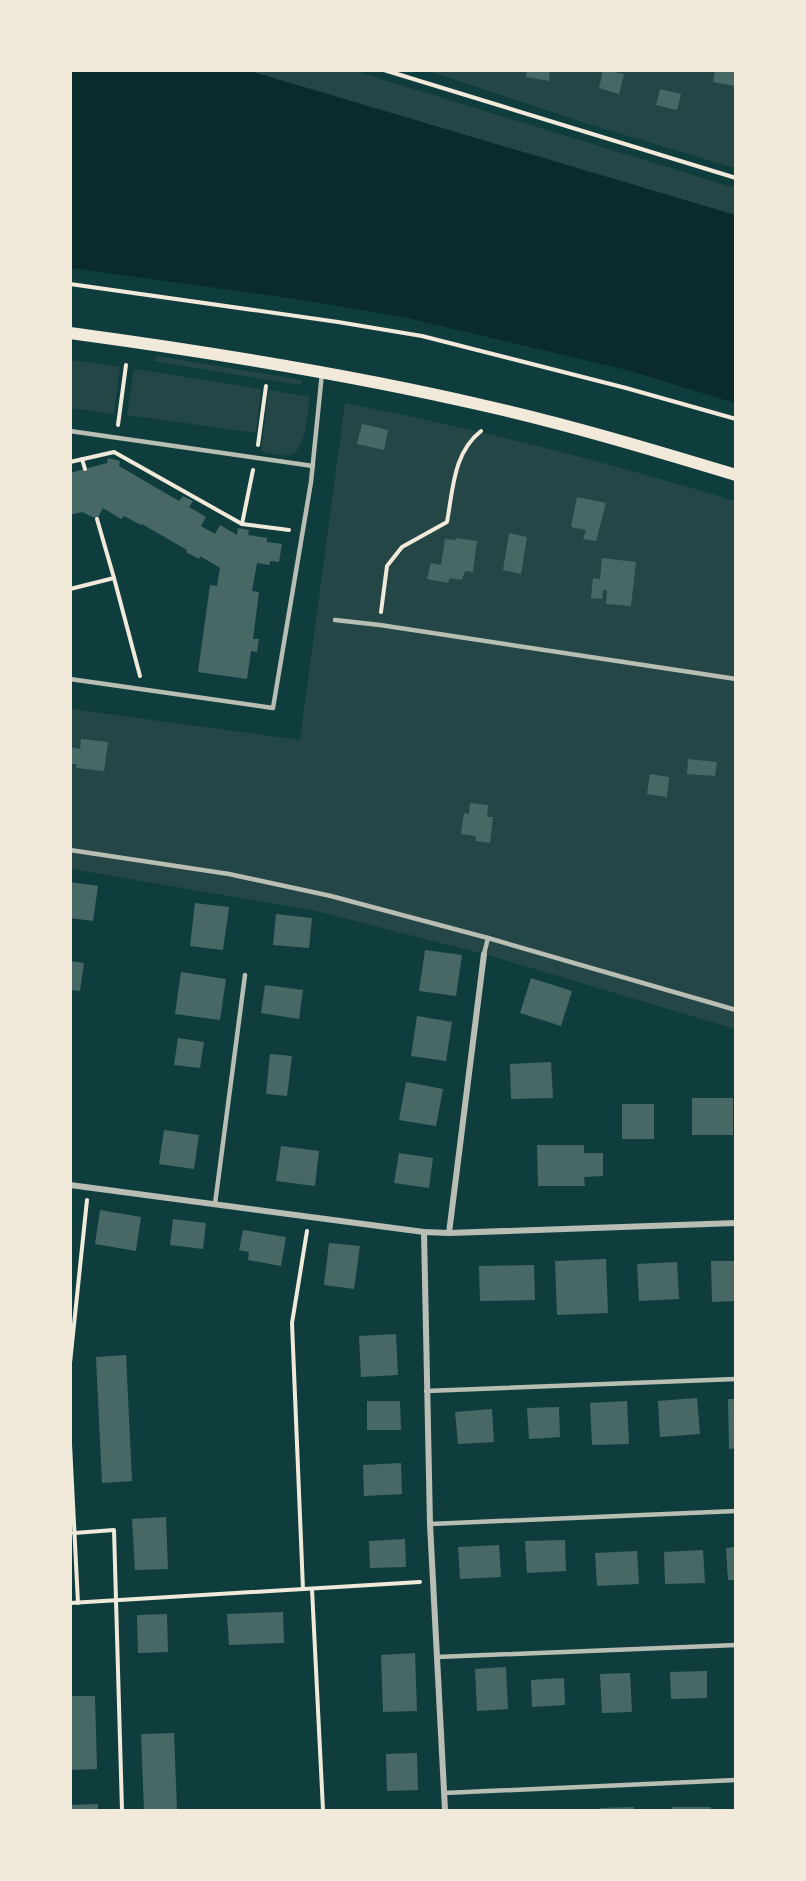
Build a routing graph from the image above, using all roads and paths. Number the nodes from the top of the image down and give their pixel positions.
1 (384, 70) edge
2 (735, 178) edge
3 (70, 284) edge
4 (70, 333) edge
5 (122, 359) dead end
6 (133, 360) dead end
7 (126, 365) dead end
8 (322, 372) junction
9 (735, 419) edge
10 (481, 431) dead end
11 (70, 432) edge
12 (116, 438) junction
13 (114, 452) junction
14 (82, 459) junction
15 (70, 462) edge
16 (313, 466) junction
17 (85, 469) dead end
18 (735, 475) edge
19 (97, 519) dead end
20 (302, 532) junction
21 (114, 578) junction
22 (70, 589) edge
23 (335, 620) dead end
24 (380, 625) junction
25 (70, 679) edge
26 (735, 679) edge
27 (144, 690) junction
28 (70, 850) edge
29 (488, 938) junction
30 (484, 954) joint
31 (245, 975) dead end
32 (735, 1010) edge
33 (70, 1185) edge
34 (88, 1188) junction
35 (215, 1204) junction
36 (309, 1217) junction
37 (735, 1223) edge
38 (424, 1232) junction
39 (448, 1233) junction
40 (70, 1363) edge
41 (735, 1378) edge
42 (426, 1391) junction
43 (70, 1444) edge
44 (735, 1511) edge
45 (430, 1524) junction
46 (74, 1533) junction
47 (432, 1581) junction
48 (312, 1588) junction
49 (303, 1589) junction
50 (116, 1601) junction
51 (70, 1603) edge
52 (78, 1603) junction
53 (735, 1645) edge
54 (437, 1657) junction
55 (735, 1780) edge
56 (444, 1793) junction
57 (122, 1810) edge
58 (323, 1810) edge
59 (444, 1810) edge

1 - 2 path
3 - 9 path
4 - 8 main road
5 - 6 path
7 - 12 path
8 - 16 lane
8 - 18 main road
10 - 24 path
11 - 12 lane
12 - 13 path
12 - 16 lane
13 - 14 path
13 - 20 path
14 - 15 path
14 - 17 path
16 - 20 lane
19 - 21 path
20 - 27 lane
21 - 22 path
21 - 27 path
23 - 24 lane
24 - 26 lane
25 - 27 lane
28 - 29 lane
29 - 30 lane
29 - 32 lane
30 - 39 street
31 - 35 lane
33 - 34 street
34 - 35 street
34 - 40 path
35 - 36 street
36 - 38 street
36 - 49 path
37 - 39 street
38 - 39 street
38 - 42 street
41 - 42 lane
42 - 45 street
43 - 46 path
44 - 45 lane
45 - 47 street
46 - 50 path
46 - 52 path
47 - 48 path
47 - 54 street
48 - 49 path
48 - 58 path
49 - 50 path
50 - 52 path
50 - 57 path
51 - 52 path
53 - 54 lane
54 - 56 street
55 - 56 lane
56 - 59 street

